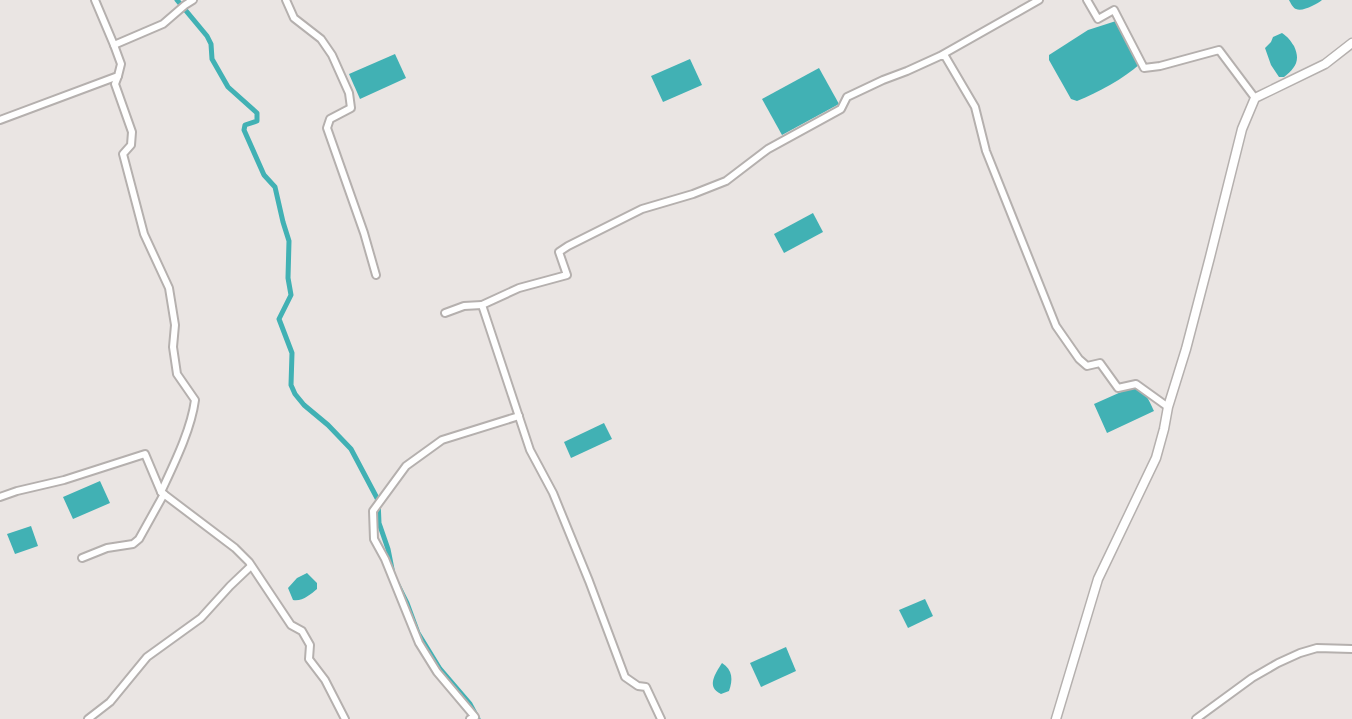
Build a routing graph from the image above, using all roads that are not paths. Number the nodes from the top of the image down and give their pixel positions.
1 (95, 0) edge
2 (193, 0) edge
3 (286, 0) edge
4 (1040, 0) edge
5 (1087, 0) edge
6 (1352, 43) edge
7 (114, 45) junction
8 (940, 56) junction
9 (118, 76) junction
10 (1255, 98) junction
11 (0, 120) edge
12 (376, 275) dead end
13 (482, 305) junction
14 (445, 313) dead end
15 (1168, 407) junction
16 (519, 416) junction
17 (162, 493) junction
18 (0, 497) edge
19 (82, 558) dead end
20 (251, 566) junction
21 (1352, 649) edge
22 (88, 719) edge
23 (345, 719) edge
24 (470, 719) edge
25 (661, 719) edge
26 (1056, 719) edge
27 (1196, 719) edge

1 - 7 street
2 - 7 street
3 - 12 street
4 - 8 street
5 - 10 street
6 - 10 main road
7 - 9 street
8 - 13 street
8 - 15 street
9 - 11 street
9 - 17 street
10 - 15 main road
13 - 14 street
13 - 16 street
15 - 26 main road
16 - 24 street
16 - 25 street
17 - 18 street
17 - 19 street
17 - 20 street
20 - 22 street
20 - 23 street
21 - 27 street

